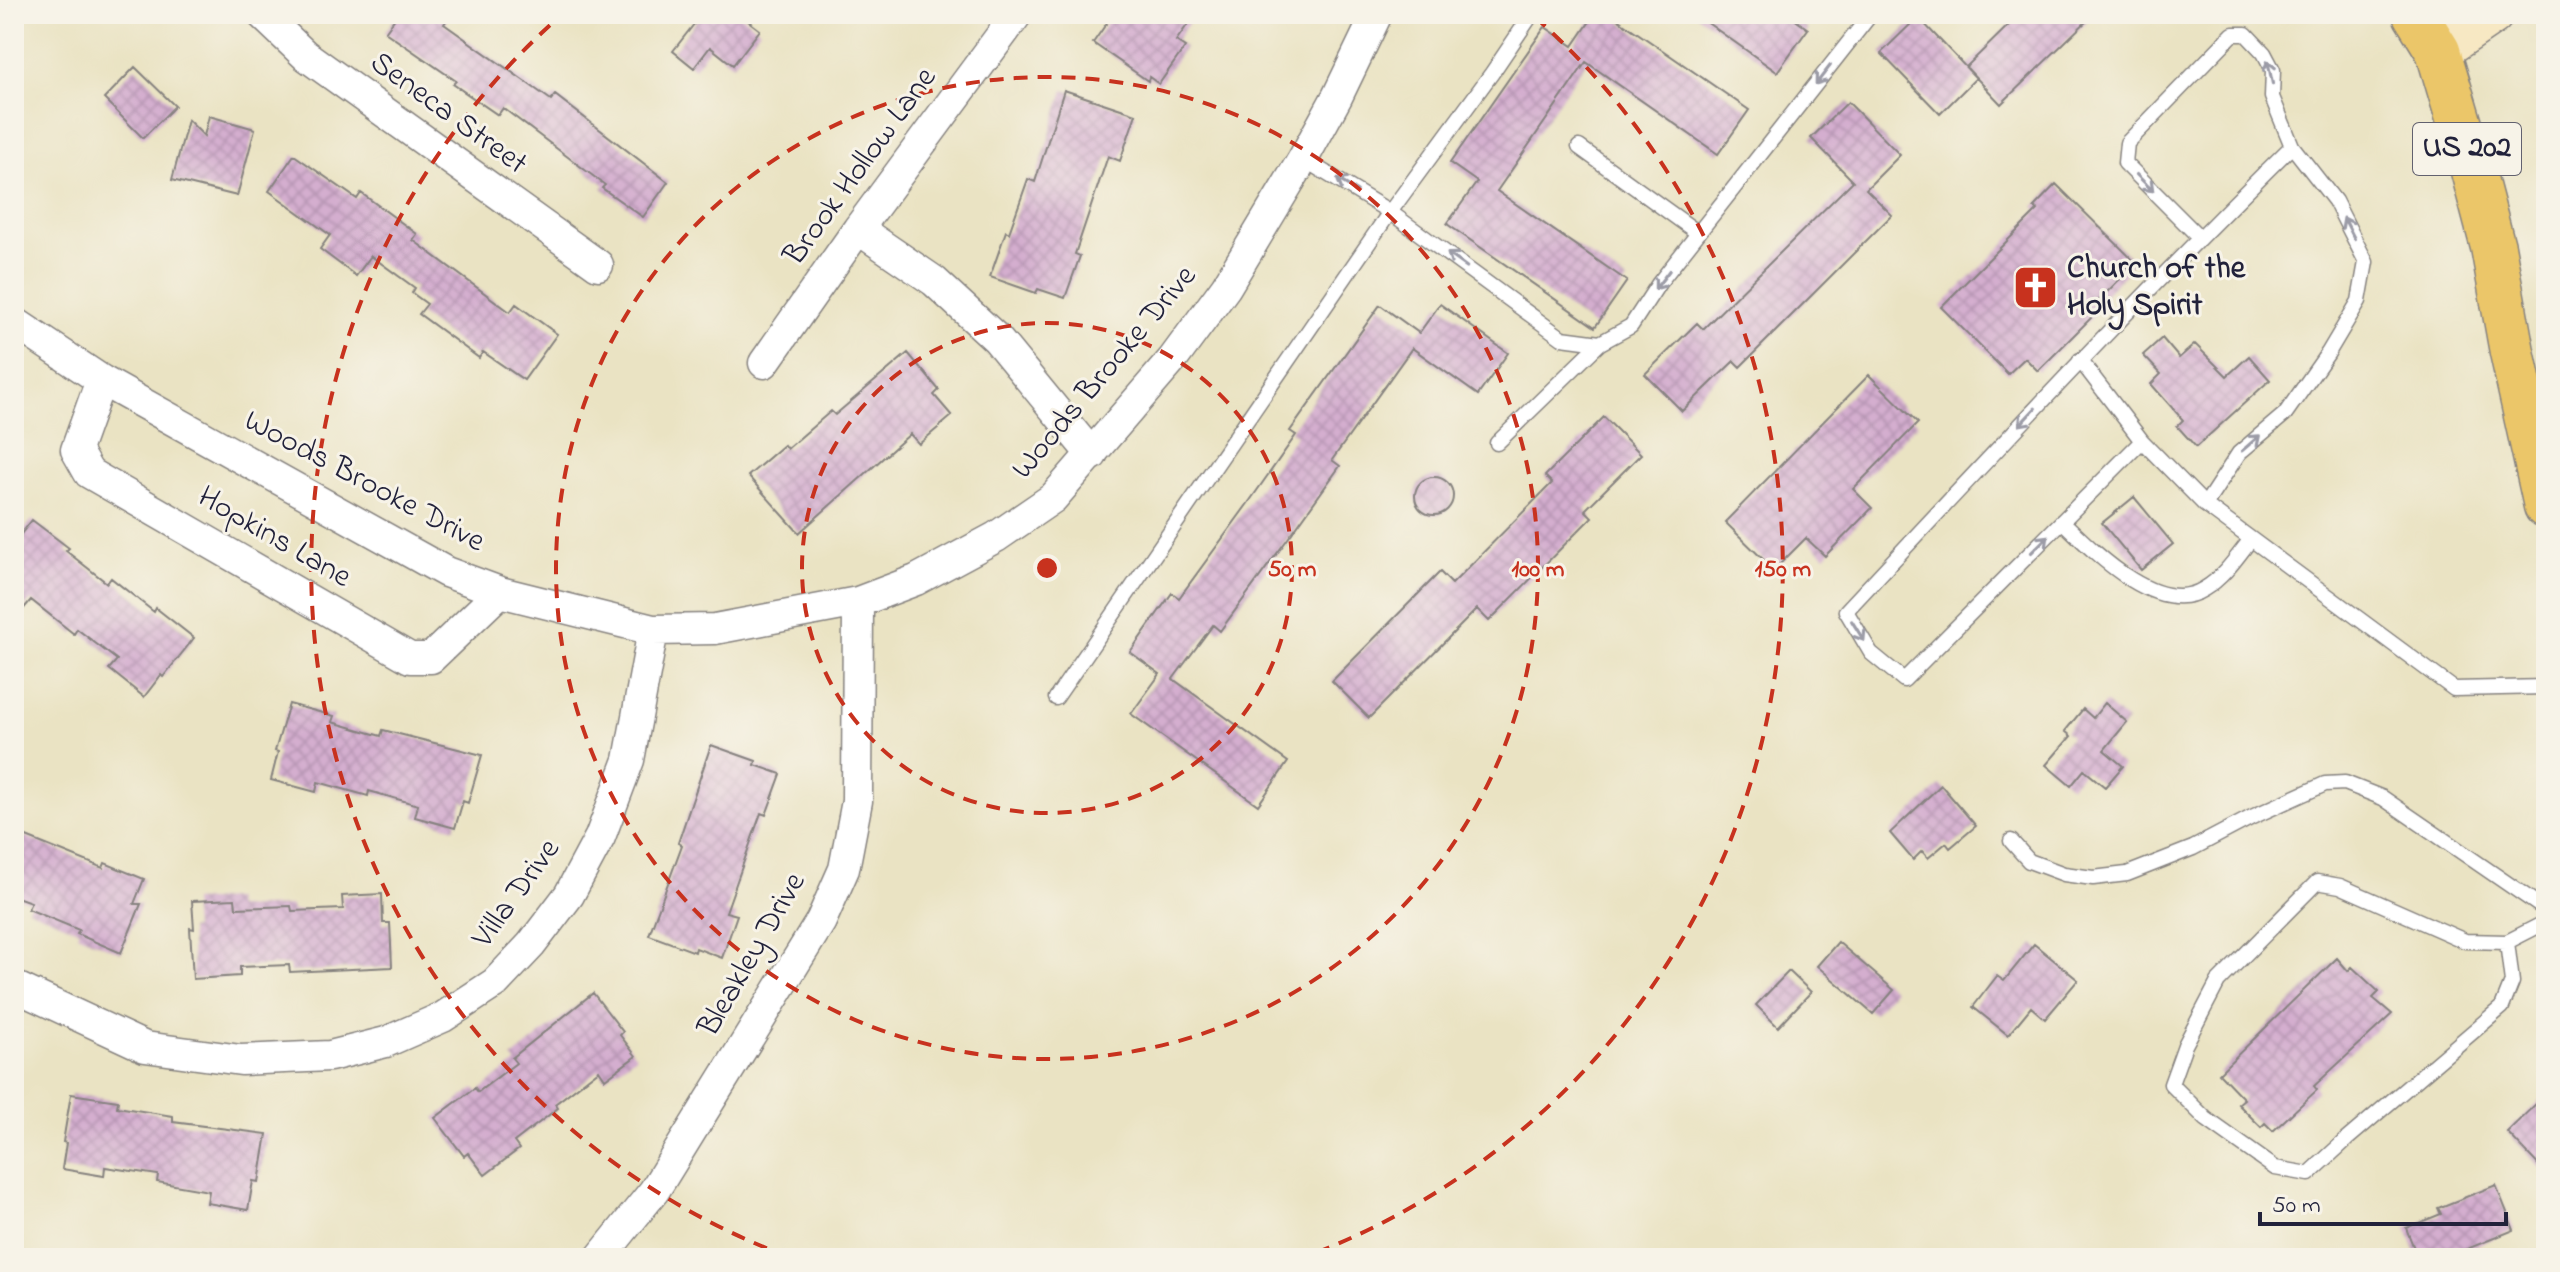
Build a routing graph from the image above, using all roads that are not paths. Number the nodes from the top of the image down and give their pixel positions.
1 (262, 14) edge
2 (1017, 14) edge
3 (1377, 14) edge
4 (1532, 14) edge
5 (1871, 14) edge
6 (2415, 14) edge
7 (2492, 14) edge
8 (2438, 51) junction
9 (2292, 146) junction
10 (1579, 147) dead end
11 (1303, 159) junction
12 (1390, 212) junction
13 (858, 229) junction
14 (1698, 233) junction
15 (2199, 237) junction
16 (598, 265) dead end
17 (14, 322) edge
18 (1600, 343) junction
19 (2080, 360) junction
20 (764, 363) dead end
21 (101, 380) junction
22 (2142, 441) junction
23 (1497, 443) dead end
24 (1092, 455) junction
25 (2205, 505) junction
26 (2546, 506) edge
27 (2062, 521) junction
28 (2251, 539) junction
29 (500, 592) junction
30 (858, 602) junction
31 (653, 630) junction
32 (2546, 687) edge
33 (1056, 698) dead end
34 (2011, 841) dead end
35 (2546, 910) edge
36 (2546, 922) edge
37 (2507, 942) junction
38 (14, 986) edge
39 (600, 1258) edge

1 - 16 street, Seneca Street
2 - 13 street, Brook Hollow Lane
3 - 11 street, Woods Brooke Drive
4 - 12 lane
5 -> 14 lane
6 - 8 main road, US 202
7 - 8 street
8 - 26 main road, US 202
9 - 15 lane
9 -> 15 lane
25 -> 9 lane
10 - 14 lane
12 -> 11 lane
11 - 24 street, Woods Brooke Drive
18 -> 12 lane
12 - 33 lane
13 - 20 street, Brook Hollow Lane
13 - 24 street
14 -> 18 lane
15 - 19 lane
17 - 21 street, Woods Brooke Drive
18 - 23 lane
19 - 22 lane
19 -> 27 lane
21 - 29 street, Woods Brooke Drive
21 - 29 street, Hopkins Lane
22 - 25 lane
22 - 27 lane
24 - 30 street, Woods Brooke Drive
25 - 28 lane
27 - 28 lane
28 - 32 lane
29 - 31 street, Woods Brooke Drive
30 - 31 street, Woods Brooke Drive
30 - 39 street, Bleakley Drive
31 - 38 street, Villa Drive
34 - 35 lane
36 - 37 lane
37 - 37 lane

